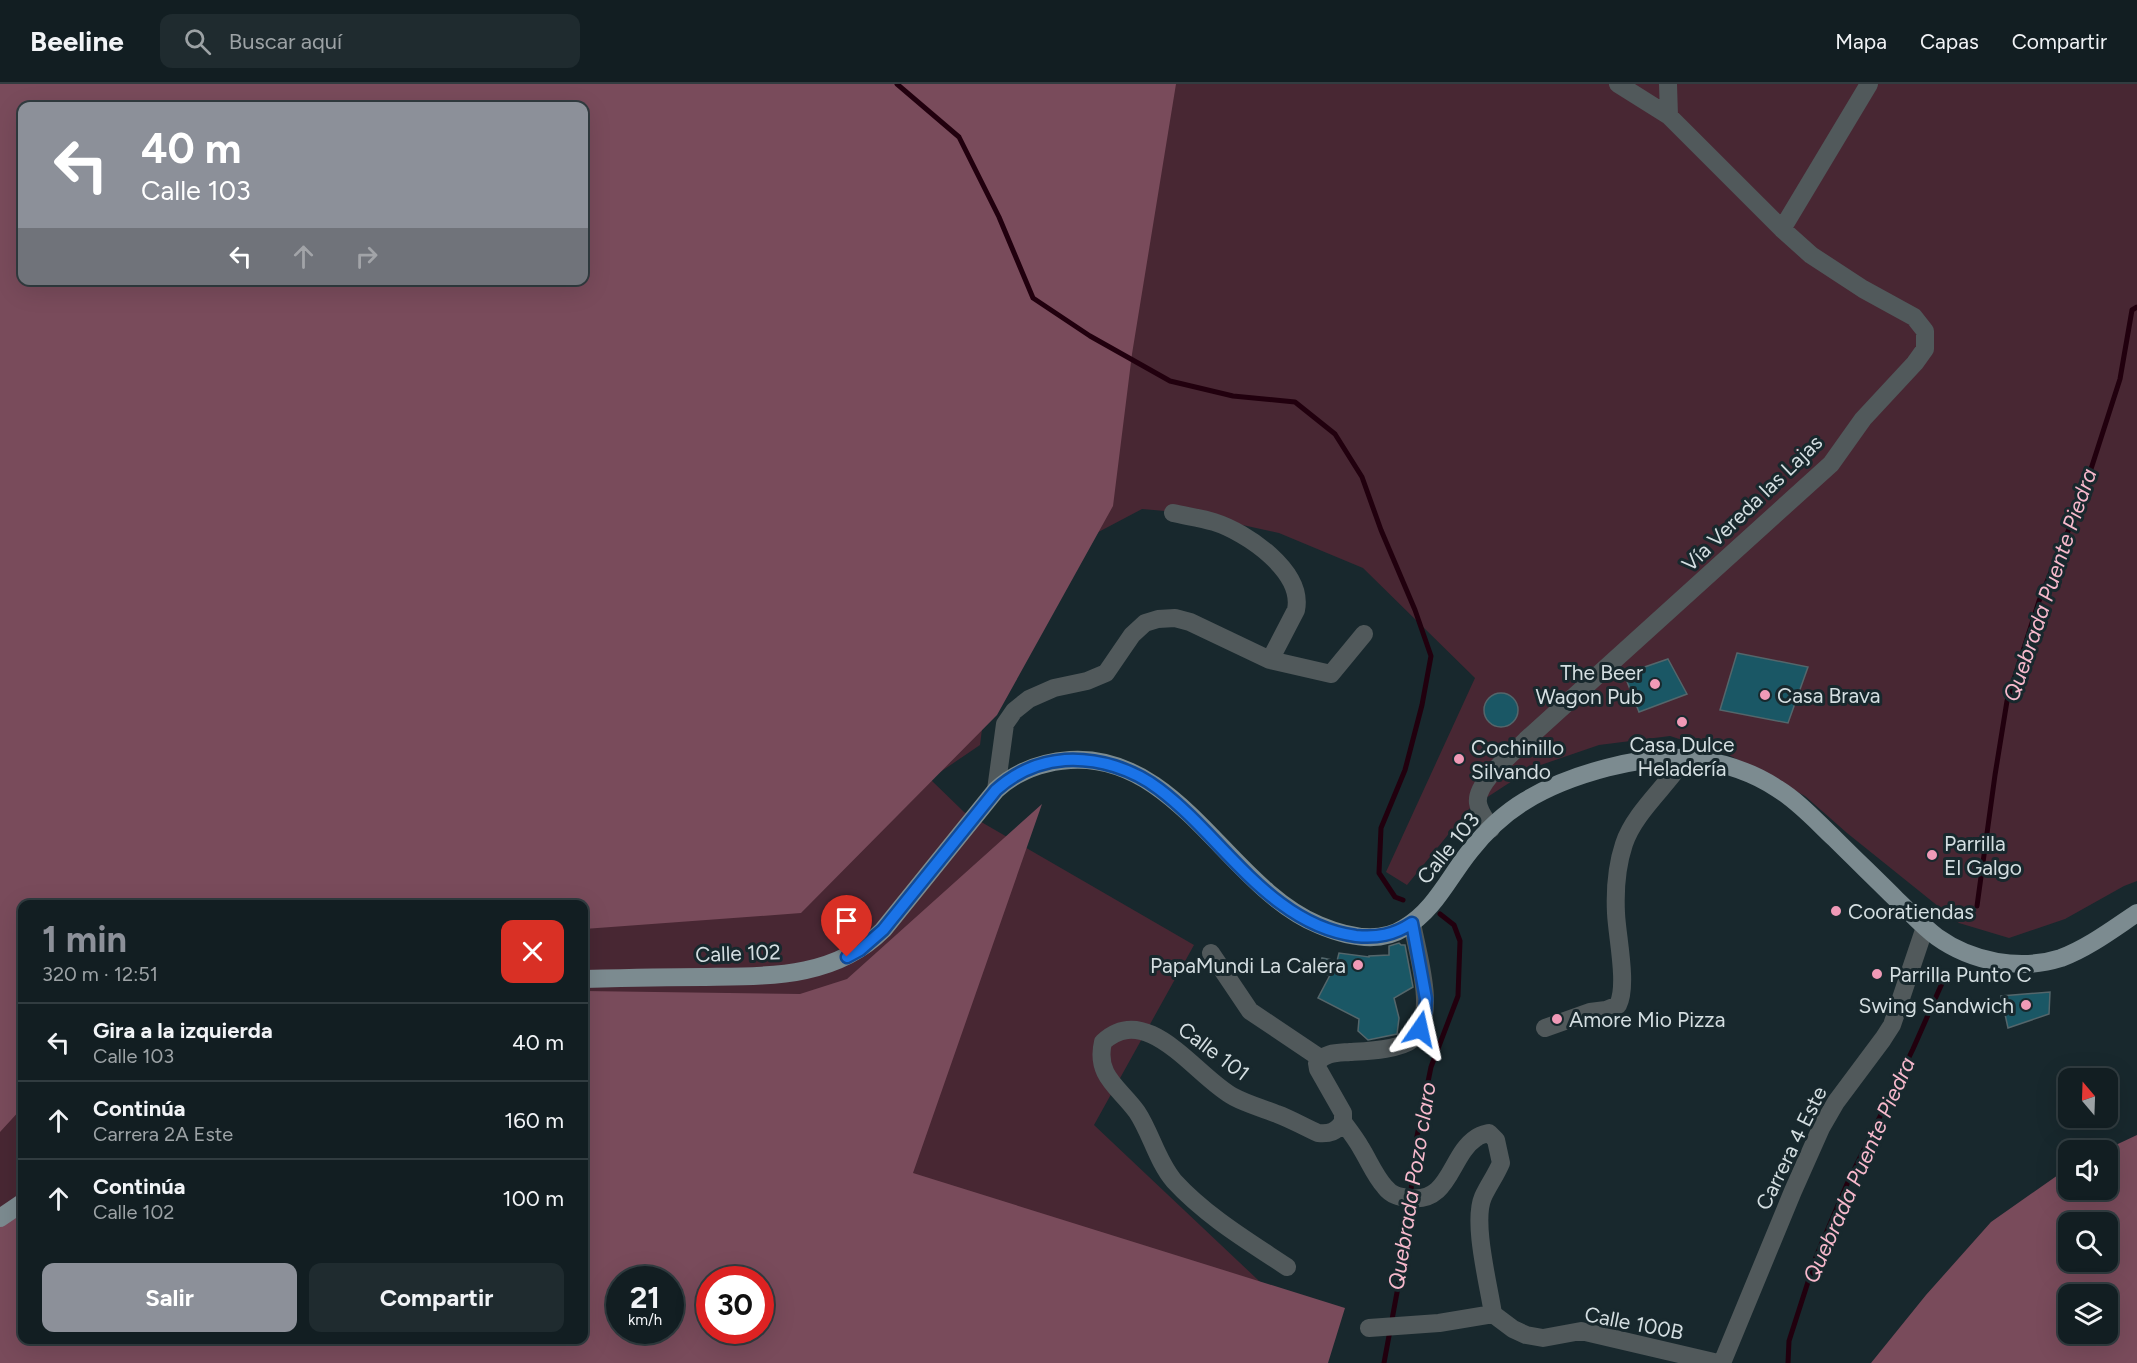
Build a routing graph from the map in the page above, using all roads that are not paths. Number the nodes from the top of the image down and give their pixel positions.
1 (1618, 84) edge
2 (1668, 84) edge
3 (1869, 84) edge
4 (1670, 116) junction
5 (1782, 229) junction
6 (1173, 513) dead end
7 (1364, 634) dead end
8 (1270, 660) junction
9 (1685, 758) junction
10 (996, 790) junction
11 (1491, 829) junction
12 (2137, 913) edge
13 (1412, 923) junction
14 (1925, 927) junction
15 (1210, 953) dead end
16 (588, 979) edge
17 (1545, 1028) dead end
18 (1320, 1058) junction
19 (1342, 1122) junction
20 (18, 1206) edge
21 (0, 1218) edge
22 (1287, 1267) dead end
23 (1493, 1314) junction
24 (1373, 1328) dead end
25 (1720, 1363) edge

1 - 4 street, Vía Vereda las Lajas
2 - 4 street
3 - 5 street
4 - 5 street, Vía Vereda las Lajas
5 - 11 street, Vía Vereda las Lajas
6 - 8 street
7 - 8 street
8 - 10 street
9 - 11 main road, Calle 103
9 - 14 main road, Calle 103
9 - 17 street
10 - 13 main road, Calle 103
10 - 16 main road, Calle 102
11 - 13 main road, Calle 103
12 - 14 main road, Calle 103
13 - 18 street
14 - 25 street, Carrera 4 Este
15 - 18 street
18 - 19 street
19 - 22 street, Calle 101
19 - 23 street
20 - 21 main road
23 - 24 street
23 - 25 street, Calle 100B

